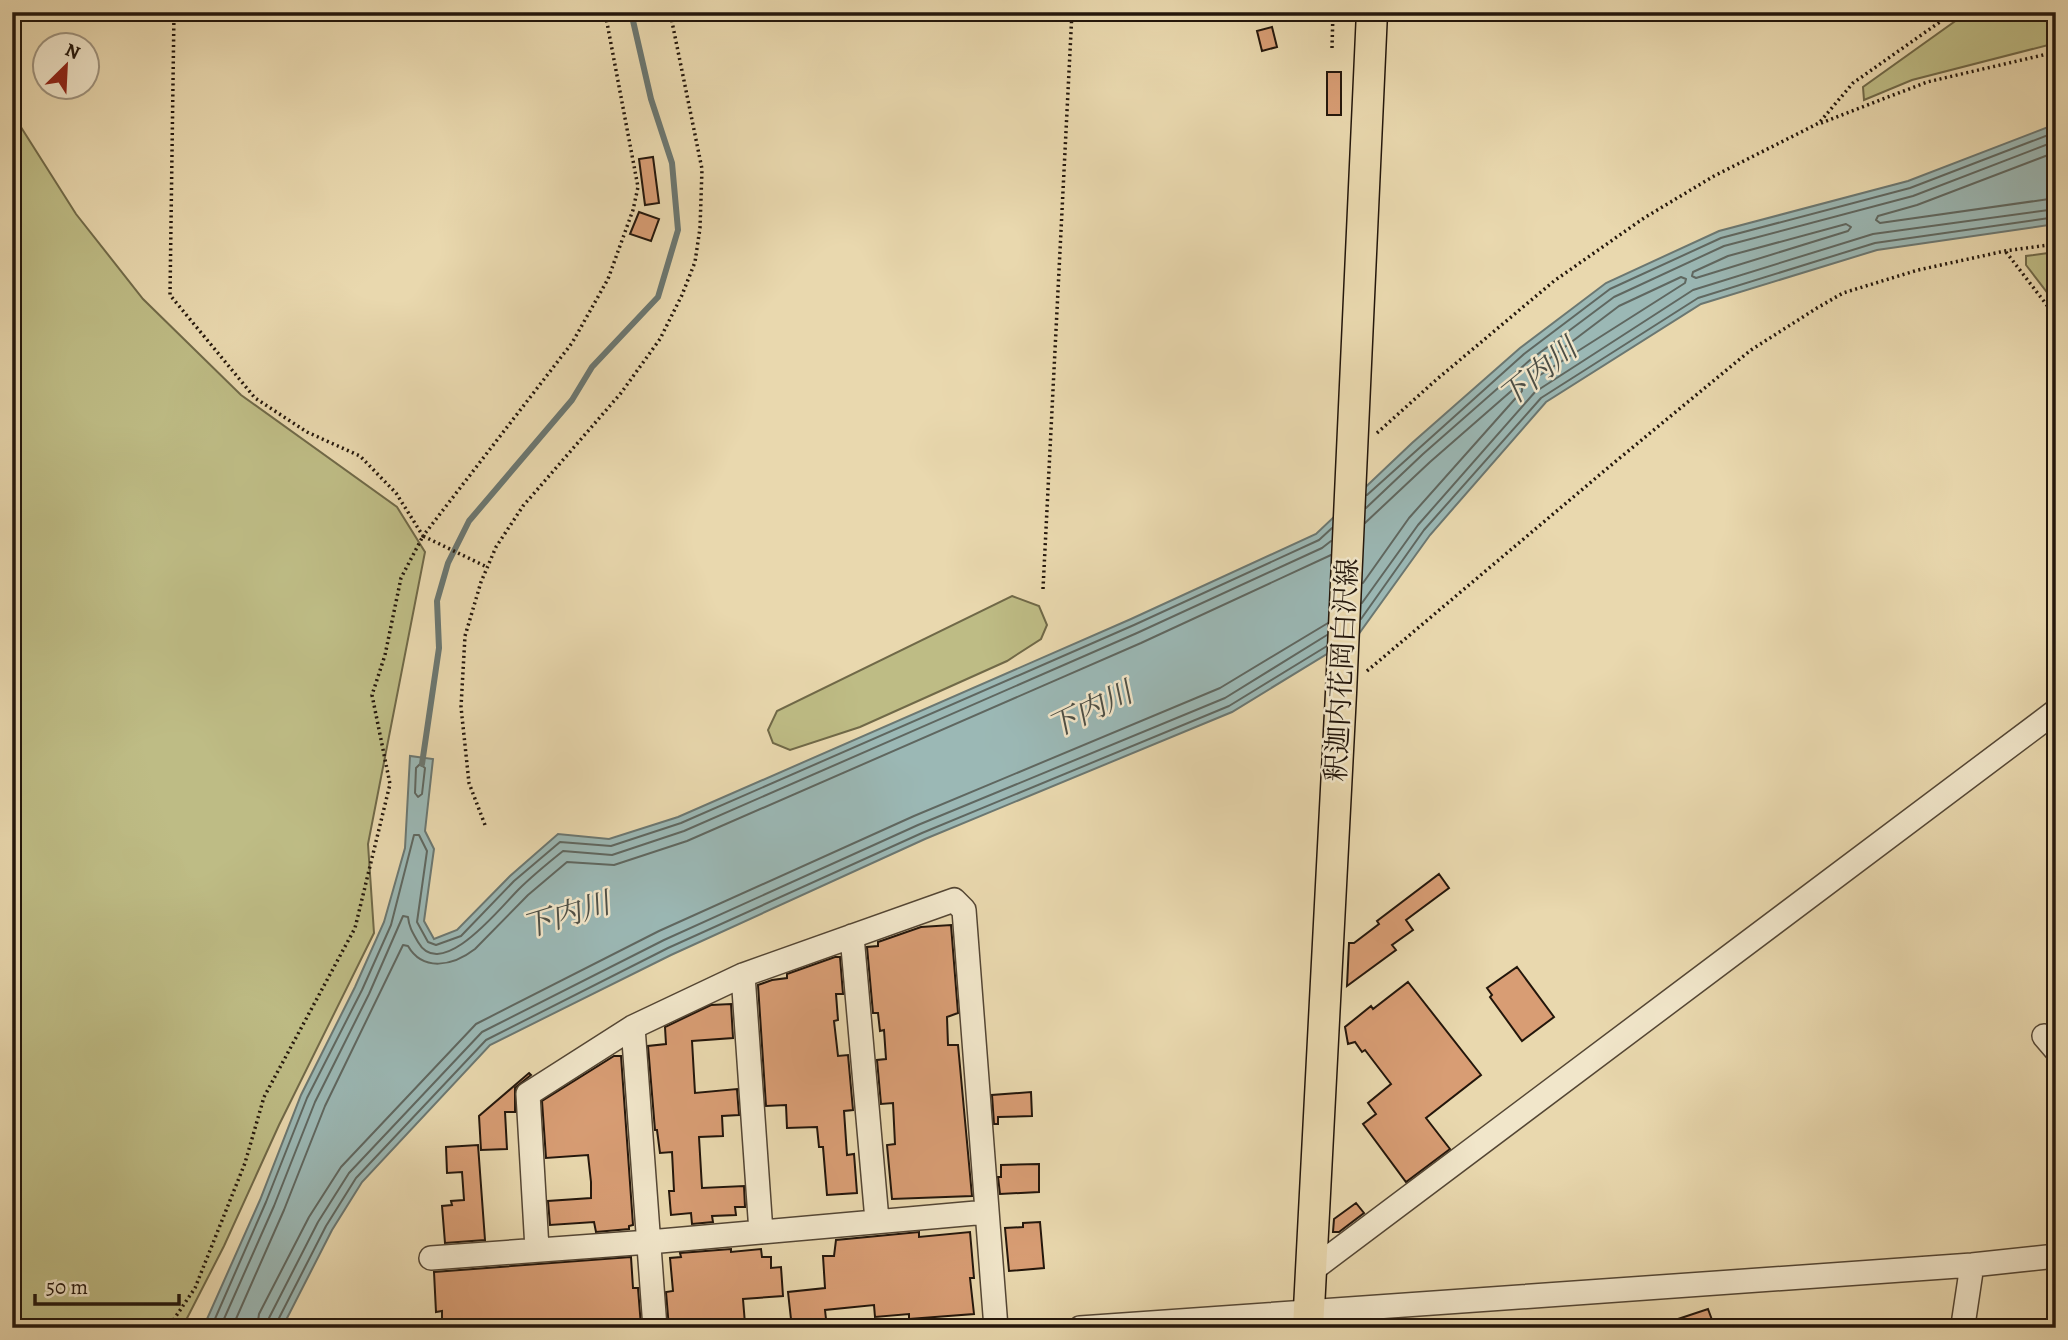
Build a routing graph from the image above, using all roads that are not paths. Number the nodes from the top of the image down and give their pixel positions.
1 (1372, 12) edge
2 (2056, 710) edge
3 (852, 936) junction
4 (743, 975) junction
5 (633, 1027) junction
6 (987, 1212) junction
7 (877, 1220) junction
8 (761, 1232) junction
9 (649, 1242) junction
10 (537, 1249) junction
11 (2056, 1256) edge
12 (430, 1258) dead end
13 (1972, 1265) junction
14 (1312, 1270) junction
15 (1308, 1320) edge
16 (1963, 1325) dead end
17 (655, 1328) edge
18 (996, 1328) edge
19 (1080, 1328) edge

1 - 14 main road, 釈迦内花岡白沢線
2 - 14 street
3 - 4 street
3 - 6 street
3 - 7 street
4 - 5 street
4 - 8 street
5 - 9 street
5 - 10 street
6 - 7 street
6 - 18 street
7 - 8 street
8 - 9 street
9 - 10 street
9 - 17 street
10 - 12 street
11 - 13 street
13 - 15 street
13 - 16 street
14 - 15 main road, 釈迦内花岡白沢線
15 - 19 street

